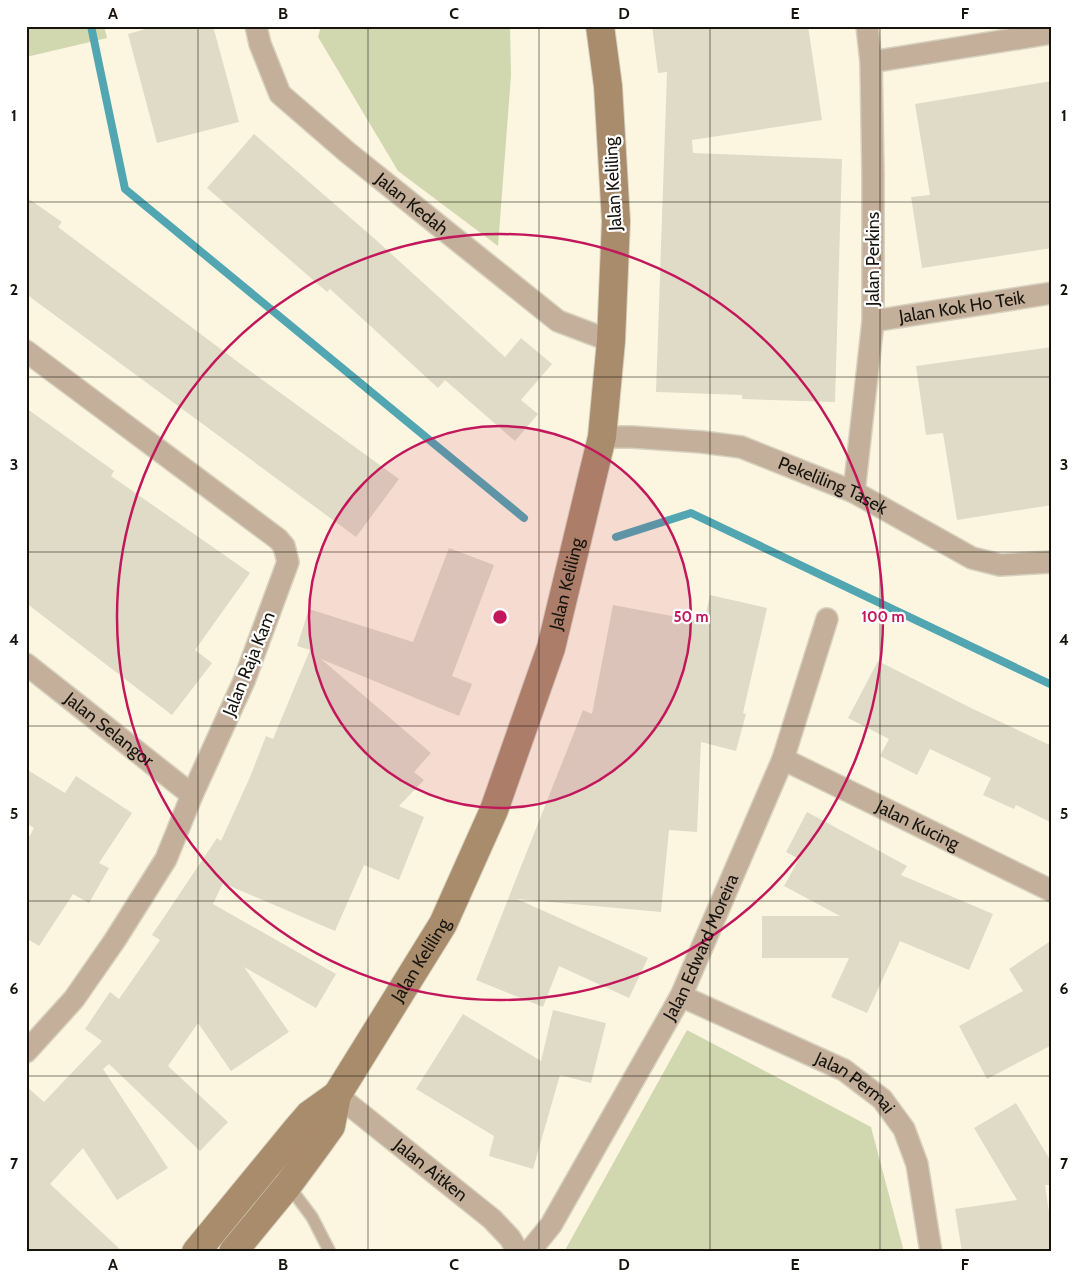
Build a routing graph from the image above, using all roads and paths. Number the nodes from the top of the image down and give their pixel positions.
1 (256, 26) edge
2 (600, 26) edge
3 (866, 26) edge
4 (1052, 33) edge
5 (871, 62) junction
6 (1052, 293) edge
7 (873, 321) junction
8 (611, 341) junction
9 (26, 351) edge
10 (602, 437) junction
11 (854, 492) junction
12 (1052, 562) edge
13 (827, 619) dead end
14 (26, 664) edge
15 (783, 759) junction
16 (192, 795) junction
17 (1052, 891) edge
18 (681, 996) junction
19 (26, 1052) edge
20 (337, 1096) junction
21 (288, 1185) junction
22 (196, 1252) edge
23 (233, 1252) edge
24 (330, 1252) edge
25 (518, 1252) edge
26 (529, 1252) edge
27 (931, 1252) edge

1 - 8 street, Jalan Kedah
2 - 8 main road, Jalan Keliling
3 - 5 street, Jalan Perkins
4 - 5 street
5 - 7 street, Jalan Perkins
6 - 7 street, Jalan Kok Ho Teik
7 - 11 street, Jalan Perkins
8 - 10 main road, Jalan Keliling
9 - 16 street, Jalan Raja Kam
10 - 11 street, Pekeliling Tasek
10 - 20 main road, Jalan Keliling
11 - 12 street, Pekeliling Tasek
13 - 15 street, Jalan Edward Moreira
14 - 16 street, Jalan Selangor
15 - 17 street, Jalan Kucing
15 - 18 street, Jalan Edward Moreira
16 - 19 street, Jalan Raja Kam
18 - 26 street, Jalan Edward Moreira
18 - 27 street, Jalan Permai
20 - 21 main road, Jalan Keliling
20 - 22 main road, Jalan Keliling
20 - 25 street, Jalan Aitken
21 - 23 main road, Jalan Keliling
21 - 24 lane

